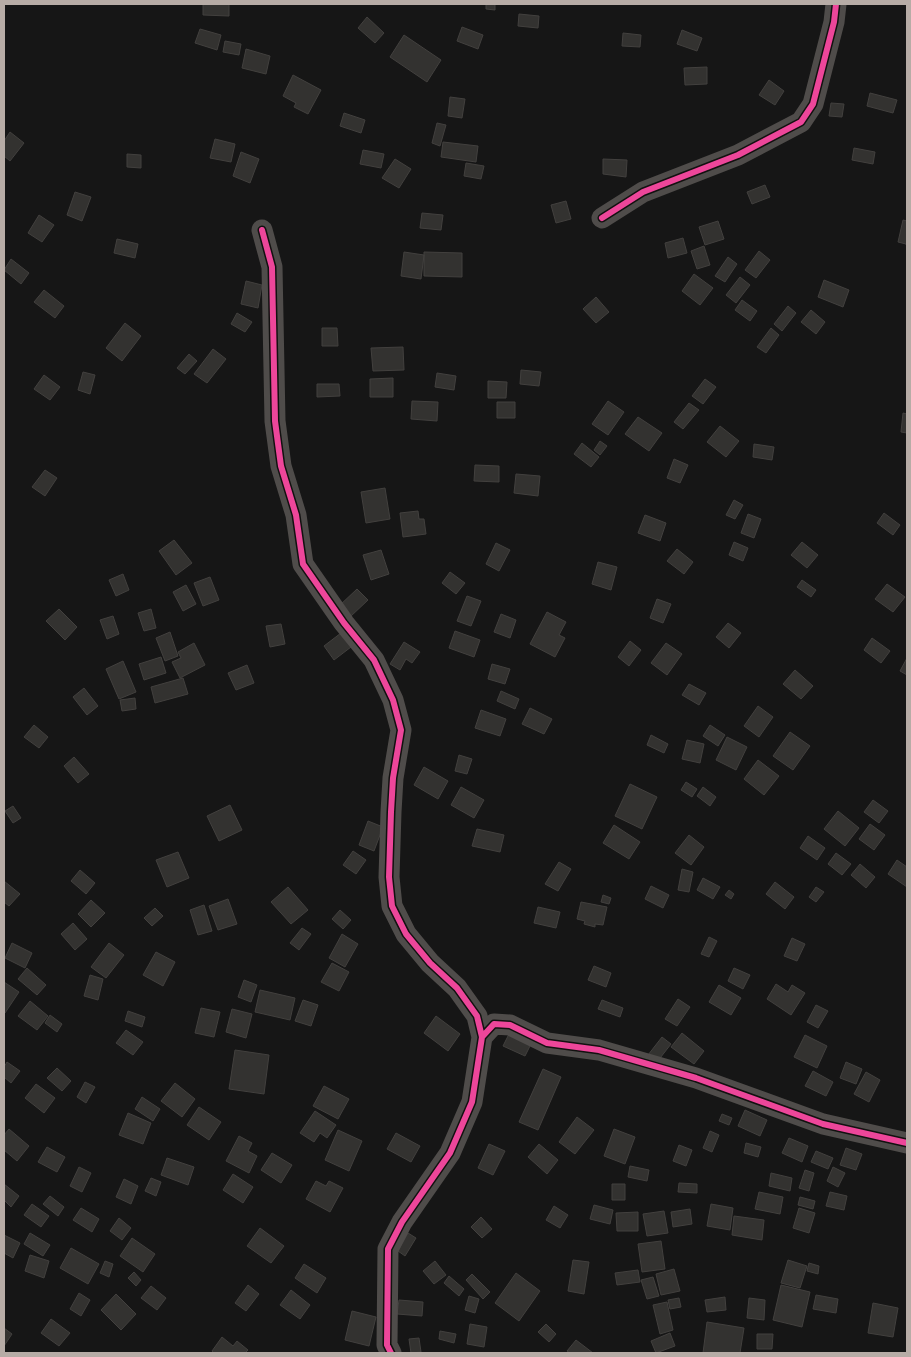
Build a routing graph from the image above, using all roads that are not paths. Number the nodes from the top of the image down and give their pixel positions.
1 (836, 4) edge
2 (602, 218) dead end
3 (262, 230) dead end
4 (482, 1037) junction
5 (907, 1143) edge
6 (391, 1353) edge

1 - 2 street
3 - 4 street
4 - 5 street
4 - 6 street

